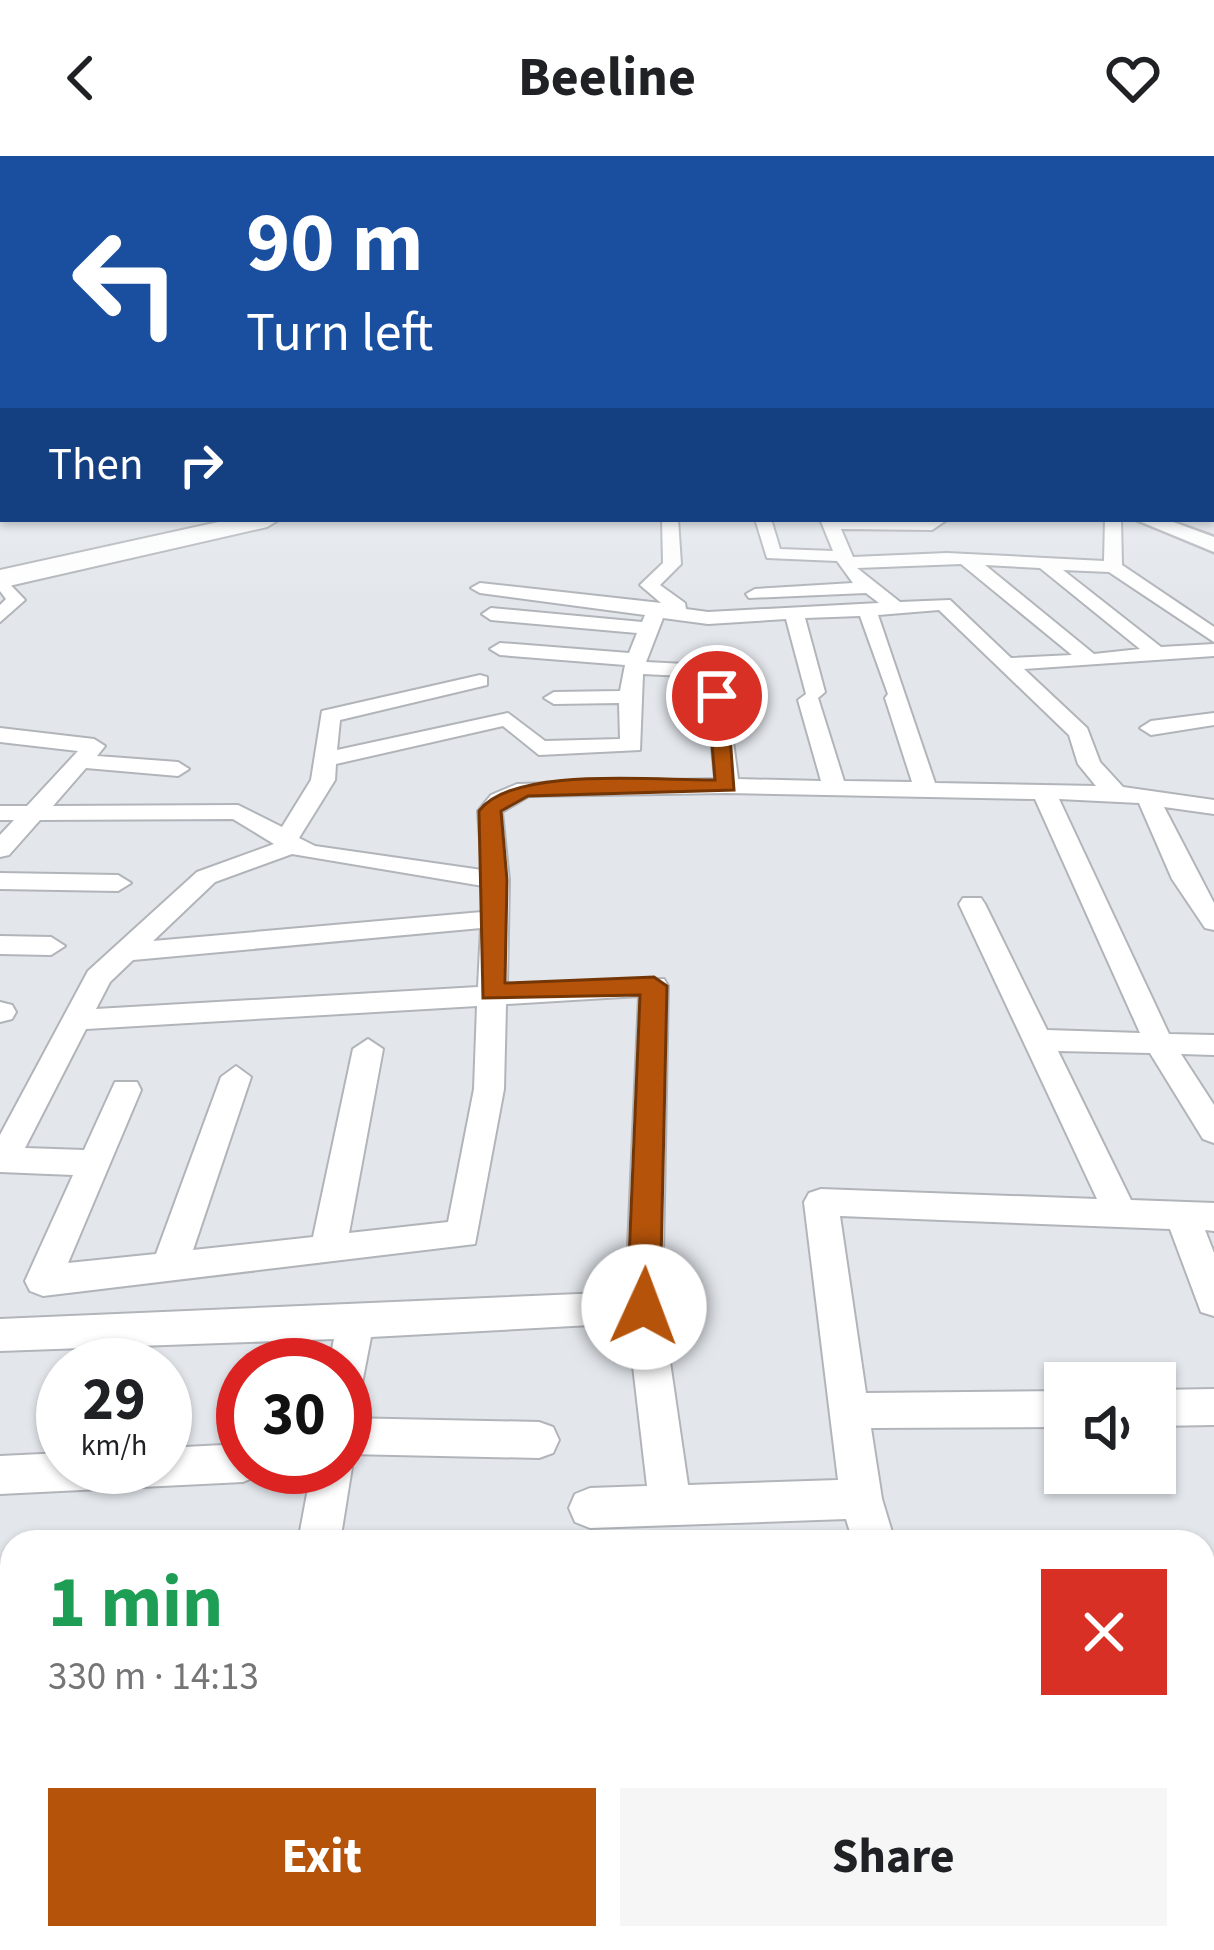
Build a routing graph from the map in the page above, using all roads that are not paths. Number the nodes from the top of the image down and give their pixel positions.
1 (188, 522) edge
2 (254, 522) edge
3 (670, 522) edge
4 (764, 522) edge
5 (828, 522) edge
6 (936, 522) edge
7 (1113, 522) edge
8 (1154, 522) edge
9 (1171, 522) edge
10 (1214, 542) edge
11 (966, 559) junction
12 (845, 560) junction
13 (0, 562) edge
14 (1044, 563) junction
15 (1113, 567) junction
16 (0, 579) edge
17 (480, 588) dead end
18 (755, 594) dead end
19 (869, 598) junction
20 (491, 614) dead end
21 (794, 614) junction
22 (0, 616) edge
23 (652, 618) junction
24 (1214, 636) edge
25 (500, 649) dead end
26 (1214, 650) edge
27 (1157, 653) junction
28 (714, 655) junction
29 (1090, 660) junction
30 (635, 664) junction
31 (1017, 671) junction
32 (480, 681) dead end
33 (554, 698) dead end
34 (630, 698) junction
35 (1214, 719) edge
36 (1, 723) edge
37 (1151, 728) dead end
38 (328, 759) junction
39 (79, 761) junction
40 (1089, 764) junction
41 (178, 769) dead end
42 (727, 786) junction
43 (835, 789) junction
44 (926, 790) junction
45 (1058, 792) junction
46 (1116, 794) junction
47 (1148, 798) junction
48 (1214, 807) edge
49 (14, 814) edge
50 (291, 842) junction
51 (0, 850) edge
52 (496, 880) junction
53 (0, 881) edge
54 (118, 883) dead end
55 (972, 904) dead end
56 (494, 919) junction
57 (1214, 922) edge
58 (0, 945) edge
59 (51, 946) dead end
60 (126, 952) junction
61 (492, 992) junction
62 (76, 1019) junction
63 (1034, 1040) junction
64 (1160, 1043) junction
65 (1214, 1045) edge
66 (368, 1049) dead end
67 (236, 1077) dead end
68 (126, 1090) dead end
69 (1214, 1130) edge
70 (2, 1160) edge
71 (94, 1163) junction
72 (1119, 1210) junction
73 (1199, 1218) edge
74 (328, 1249) junction
75 (169, 1267) junction
76 (1214, 1301) edge
77 (644, 1307) junction
78 (355, 1322) junction
79 (0, 1335) edge
80 (353, 1338) edge
81 (1214, 1407) edge
82 (1176, 1408) edge
83 (1044, 1409) edge
84 (849, 1411) junction
85 (372, 1437) edge
86 (539, 1440) dead end
87 (216, 1464) edge
88 (0, 1475) edge
89 (328, 1494) edge
90 (861, 1499) junction
91 (670, 1505) junction
92 (590, 1508) dead end
93 (322, 1530) edge
94 (870, 1530) edge

1 - 13 main road
2 - 16 main road
3 - 28 street
4 - 12 street
5 - 6 street
5 - 12 street
7 - 15 street
8 - 10 street
9 - 10 street
11 - 12 street
11 - 14 street
11 - 29 street
12 - 19 street
14 - 15 street
14 - 27 street
15 - 24 street
16 - 22 street
17 - 23 street
18 - 19 street
19 - 21 street
19 - 31 street
19 - 44 street
20 - 23 street
21 - 28 street
21 - 43 street
23 - 28 street
23 - 30 street
25 - 30 street
26 - 27 street
27 - 29 street
28 - 30 street
28 - 42 street
29 - 31 street
30 - 34 street
31 - 40 street
32 - 38 street
33 - 34 street
34 - 38 street
35 - 37 street
36 - 39 street
38 - 50 street
39 - 41 street
39 - 49 street
40 - 45 street
40 - 46 street
42 - 43 street
42 - 52 street
43 - 44 street
44 - 45 street
45 - 46 street
45 - 64 street
46 - 47 street
47 - 48 street
47 - 57 street
49 - 50 street
49 - 51 street
50 - 52 street
50 - 60 street
52 - 56 street
53 - 54 street
55 - 63 street
56 - 60 street
56 - 61 street
58 - 59 street
60 - 62 street
61 - 62 street
61 - 74 street
61 - 77 street
62 - 70 street
63 - 64 street
63 - 72 street
64 - 65 street
64 - 69 street
66 - 74 street
67 - 75 street
68 - 71 street
70 - 71 street
71 - 75 street
72 - 73 street
72 - 84 street
73 - 76 street
74 - 75 street
77 - 78 street
77 - 91 street
78 - 79 street
78 - 80 street
81 - 82 street
83 - 84 street
84 - 90 street
85 - 86 street
87 - 88 street
89 - 93 street
90 - 91 street
90 - 94 street
91 - 92 street

